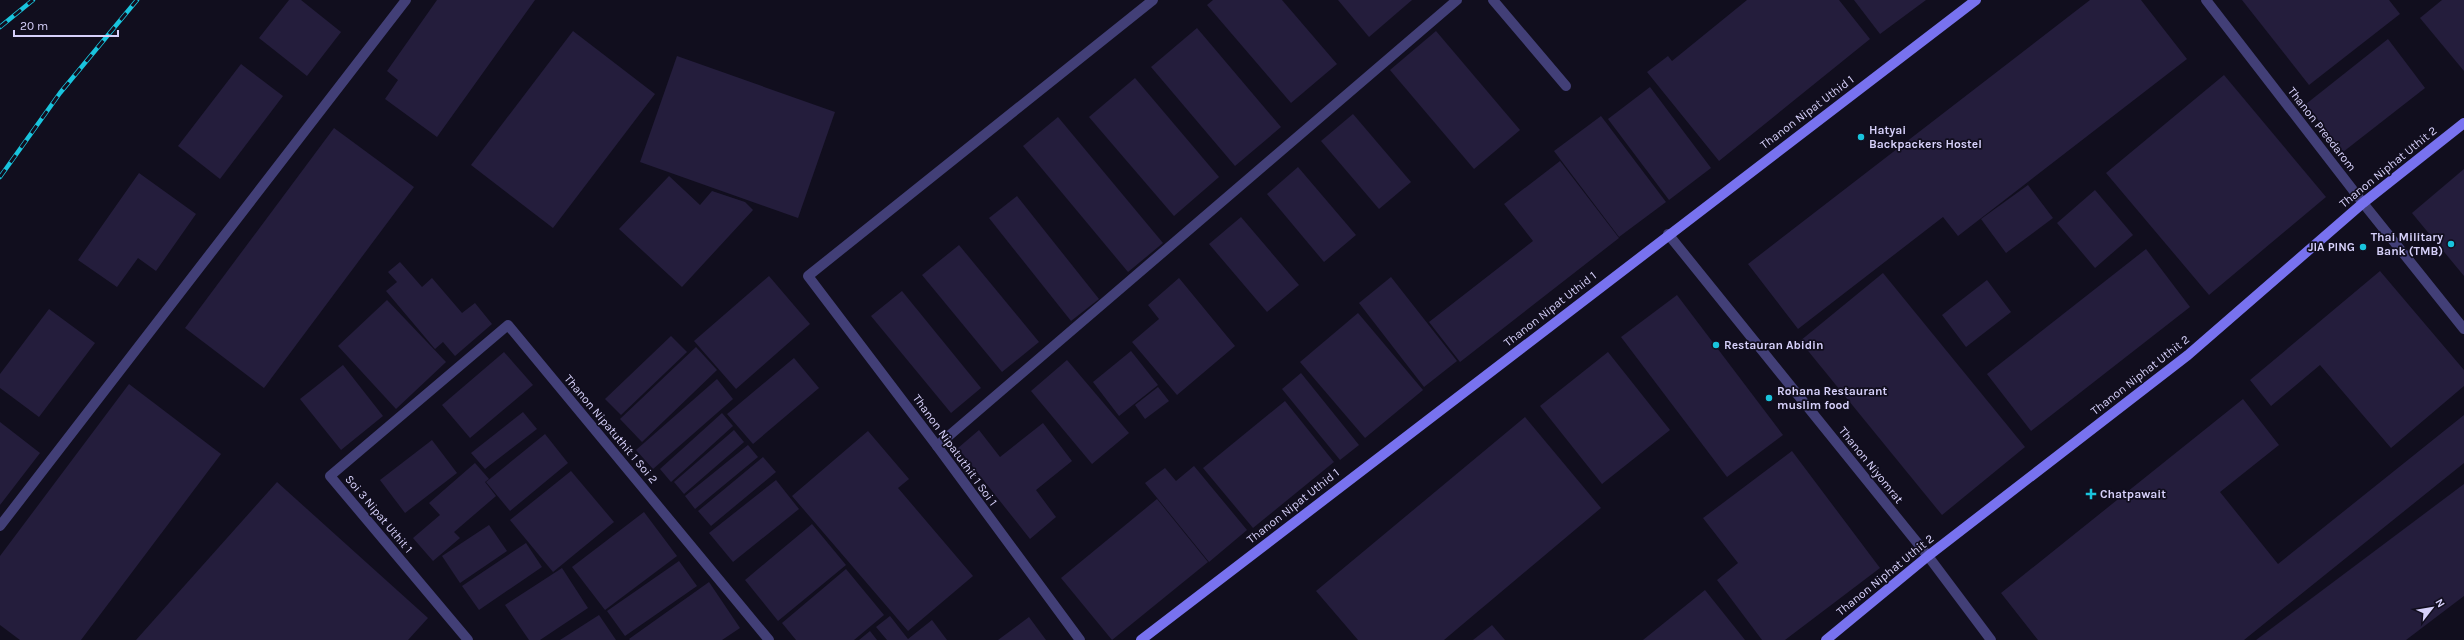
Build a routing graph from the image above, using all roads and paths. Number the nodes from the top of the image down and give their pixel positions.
1 (406, 0) edge
2 (1153, 0) edge
3 (1457, 0) edge
4 (1493, 0) edge
5 (1976, 0) edge
6 (2206, 0) edge
7 (1566, 86) dead end
8 (2464, 123) edge
9 (2363, 203) junction
10 (1668, 234) junction
11 (2464, 329) edge
12 (420, 401) joint
13 (937, 446) junction
14 (0, 526) edge
15 (1928, 556) junction
16 (468, 640) edge
17 (768, 640) edge
18 (1080, 640) edge
19 (1141, 640) edge
20 (1826, 640) edge
21 (1991, 640) edge

1 - 14 street
2 - 13 street, Thanon Nipatuthit 1 Soi 1
3 - 13 street
4 - 7 street
5 - 10 street, Thanon Nipat Uthid 1
6 - 9 street, Thanon Preedarom
8 - 9 street, Thanon Niphat Uthit 2
9 - 11 street, Thanon Preedarom
9 - 15 street, Thanon Niphat Uthit 2
10 - 15 street, Thanon Niyomrat
10 - 19 street, Thanon Nipat Uthid 1
12 - 16 street, Soi 3 Nipat Uthit 1
12 - 17 street, Thanon Nipatuthit 1 Soi 2
13 - 18 street, Thanon Nipatuthit 1 Soi 1
15 - 20 street, Thanon Niphat Uthit 2
15 - 21 street, Thanon Niyomrat

